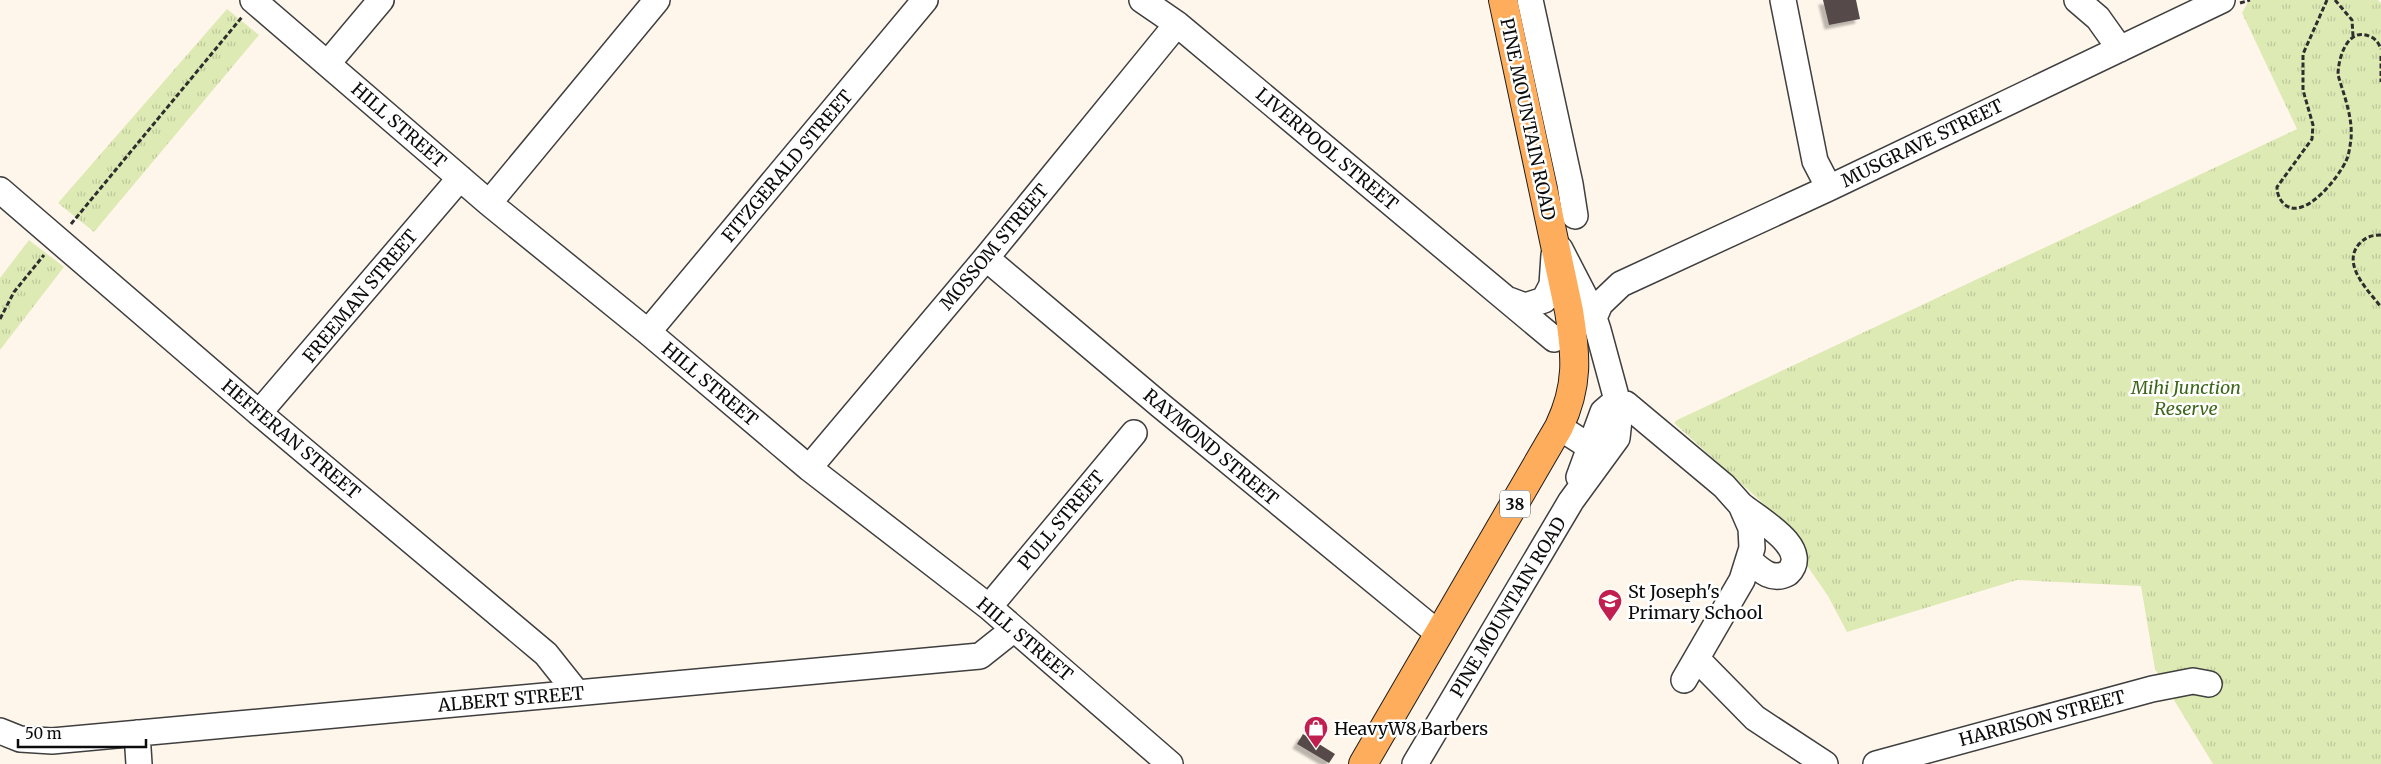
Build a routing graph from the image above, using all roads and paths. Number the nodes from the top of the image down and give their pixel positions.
1 (381, 0) edge
2 (657, 0) edge
3 (925, 0) edge
4 (1142, 0) edge
5 (1503, 0) edge
6 (1530, 0) edge
7 (1783, 0) edge
8 (2077, 0) edge
9 (2222, 0) edge
10 (2327, 0) edge
11 (2336, 0) edge
12 (248, 8) edge
13 (1177, 24) junction
14 (2353, 36) junction
15 (2120, 49) junction
16 (2381, 49) edge
17 (2381, 56) edge
18 (328, 63) junction
19 (2381, 82) edge
20 (460, 178) junction
21 (1829, 188) junction
22 (0, 190) edge
23 (489, 203) junction
24 (1574, 216) dead end
25 (67, 229) dead end
26 (2381, 235) edge
27 (1554, 238) junction
28 (47, 252) dead end
29 (986, 258) junction
30 (1572, 271) junction
31 (1622, 284) junction
32 (1509, 300) junction
33 (2381, 307) edge
34 (1594, 318) junction
35 (0, 319) edge
36 (648, 332) junction
37 (1554, 339) dead end
38 (1617, 404) junction
39 (259, 413) junction
40 (1560, 427) junction
41 (1134, 433) dead end
42 (1660, 434) junction
43 (1606, 444) junction
44 (808, 468) junction
45 (1741, 505) junction
46 (1749, 560) junction
47 (989, 607) junction
48 (1014, 629) junction
49 (1438, 634) junction
50 (2209, 684) dead end
51 (577, 693) junction
52 (0, 731) edge
53 (137, 733) junction
54 (139, 764) edge
55 (1170, 764) edge
56 (1363, 764) edge
57 (1415, 764) edge
58 (1825, 764) edge
59 (1876, 764) edge

1 - 18 street
2 - 23 street
3 - 36 street, FITZGERALD STREET
4 - 13 street, LIVERPOOL STREET
5 - 27 main road, PINE MOUNTAIN ROAD / 38
6 - 24 street, PINE MOUNTAIN ROAD
7 - 21 street
8 - 15 street
9 - 15 street, MUSGRAVE STREET
10 - 14 path
11 - 14 path
12 - 18 street, HILL STREET
12 - 25 path
13 - 29 street, MOSSOM STREET
13 - 32 street, LIVERPOOL STREET
14 - 16 path
15 - 21 street, MUSGRAVE STREET
17 - 19 path
18 - 20 street, HILL STREET
20 - 23 street, HILL STREET
20 - 39 street, FREEMAN STREET
21 - 31 street, MUSGRAVE STREET
22 - 39 street, HEFFERAN STREET
23 - 36 street, HILL STREET
26 - 33 path
27 - 30 street, PINE MOUNTAIN ROAD
27 - 32 street, LIVERPOOL STREET
27 - 40 main road, PINE MOUNTAIN ROAD / 38
28 - 35 path
29 - 44 street, MOSSOM STREET
29 - 49 street, RAYMOND STREET
30 - 31 street, MUSGRAVE STREET
30 - 34 street, PINE MOUNTAIN ROAD
31 - 34 street, MUSGRAVE STREET
32 - 37 street, LIVERPOOL STREET
34 - 38 street, PINE MOUNTAIN ROAD
36 - 44 street, HILL STREET
38 - 42 street
38 - 43 street, PINE MOUNTAIN ROAD
39 - 51 street, HEFFERAN STREET
40 - 43 street
40 - 49 main road, PINE MOUNTAIN ROAD / 38
41 - 47 street, PULL STREET
42 - 43 street
42 - 45 street
43 - 57 street, PINE MOUNTAIN ROAD
44 - 47 street, HILL STREET
45 - 46 street
45 - 46 street
46 - 58 street
47 - 48 street, HILL STREET
48 - 51 street, ALBERT STREET
48 - 55 street, HILL STREET
49 - 56 main road, PINE MOUNTAIN ROAD / 38
50 - 59 street, HARRISON STREET
51 - 53 street, ALBERT STREET
52 - 53 street, ALBERT STREET
53 - 54 street

